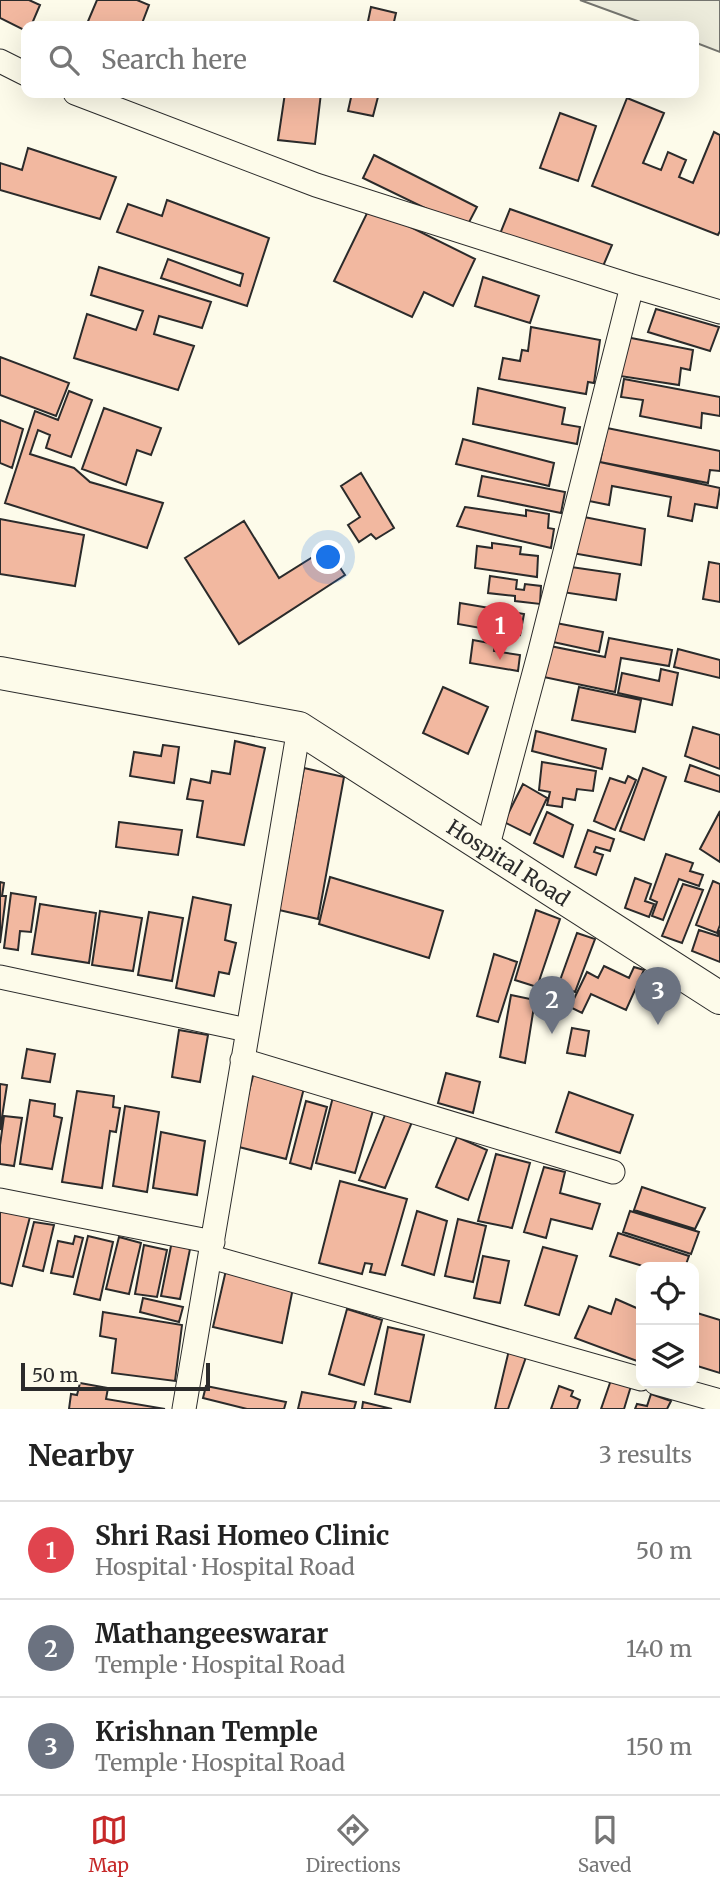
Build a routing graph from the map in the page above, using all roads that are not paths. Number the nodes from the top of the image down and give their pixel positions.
1 (0, 61) edge
2 (21, 72) edge
3 (88, 98) edge
4 (632, 286) junction
5 (720, 312) edge
6 (0, 673) edge
7 (299, 728) junction
8 (487, 849) junction
9 (0, 977) edge
10 (720, 998) edge
11 (247, 1030) junction
12 (242, 1060) junction
13 (613, 1172) dead end
14 (0, 1200) edge
15 (212, 1249) junction
16 (636, 1377) edge
17 (674, 1388) edge
18 (720, 1401) edge
19 (184, 1409) edge

1 - 2 street
3 - 4 street
4 - 5 street
4 - 8 street
6 - 7 main road
7 - 8 main road, Hospital Road
7 - 11 street
8 - 10 main road, Hospital Road
9 - 11 street
11 - 12 street
12 - 13 street
12 - 15 street
14 - 15 street
15 - 16 street
15 - 19 street
17 - 18 street

